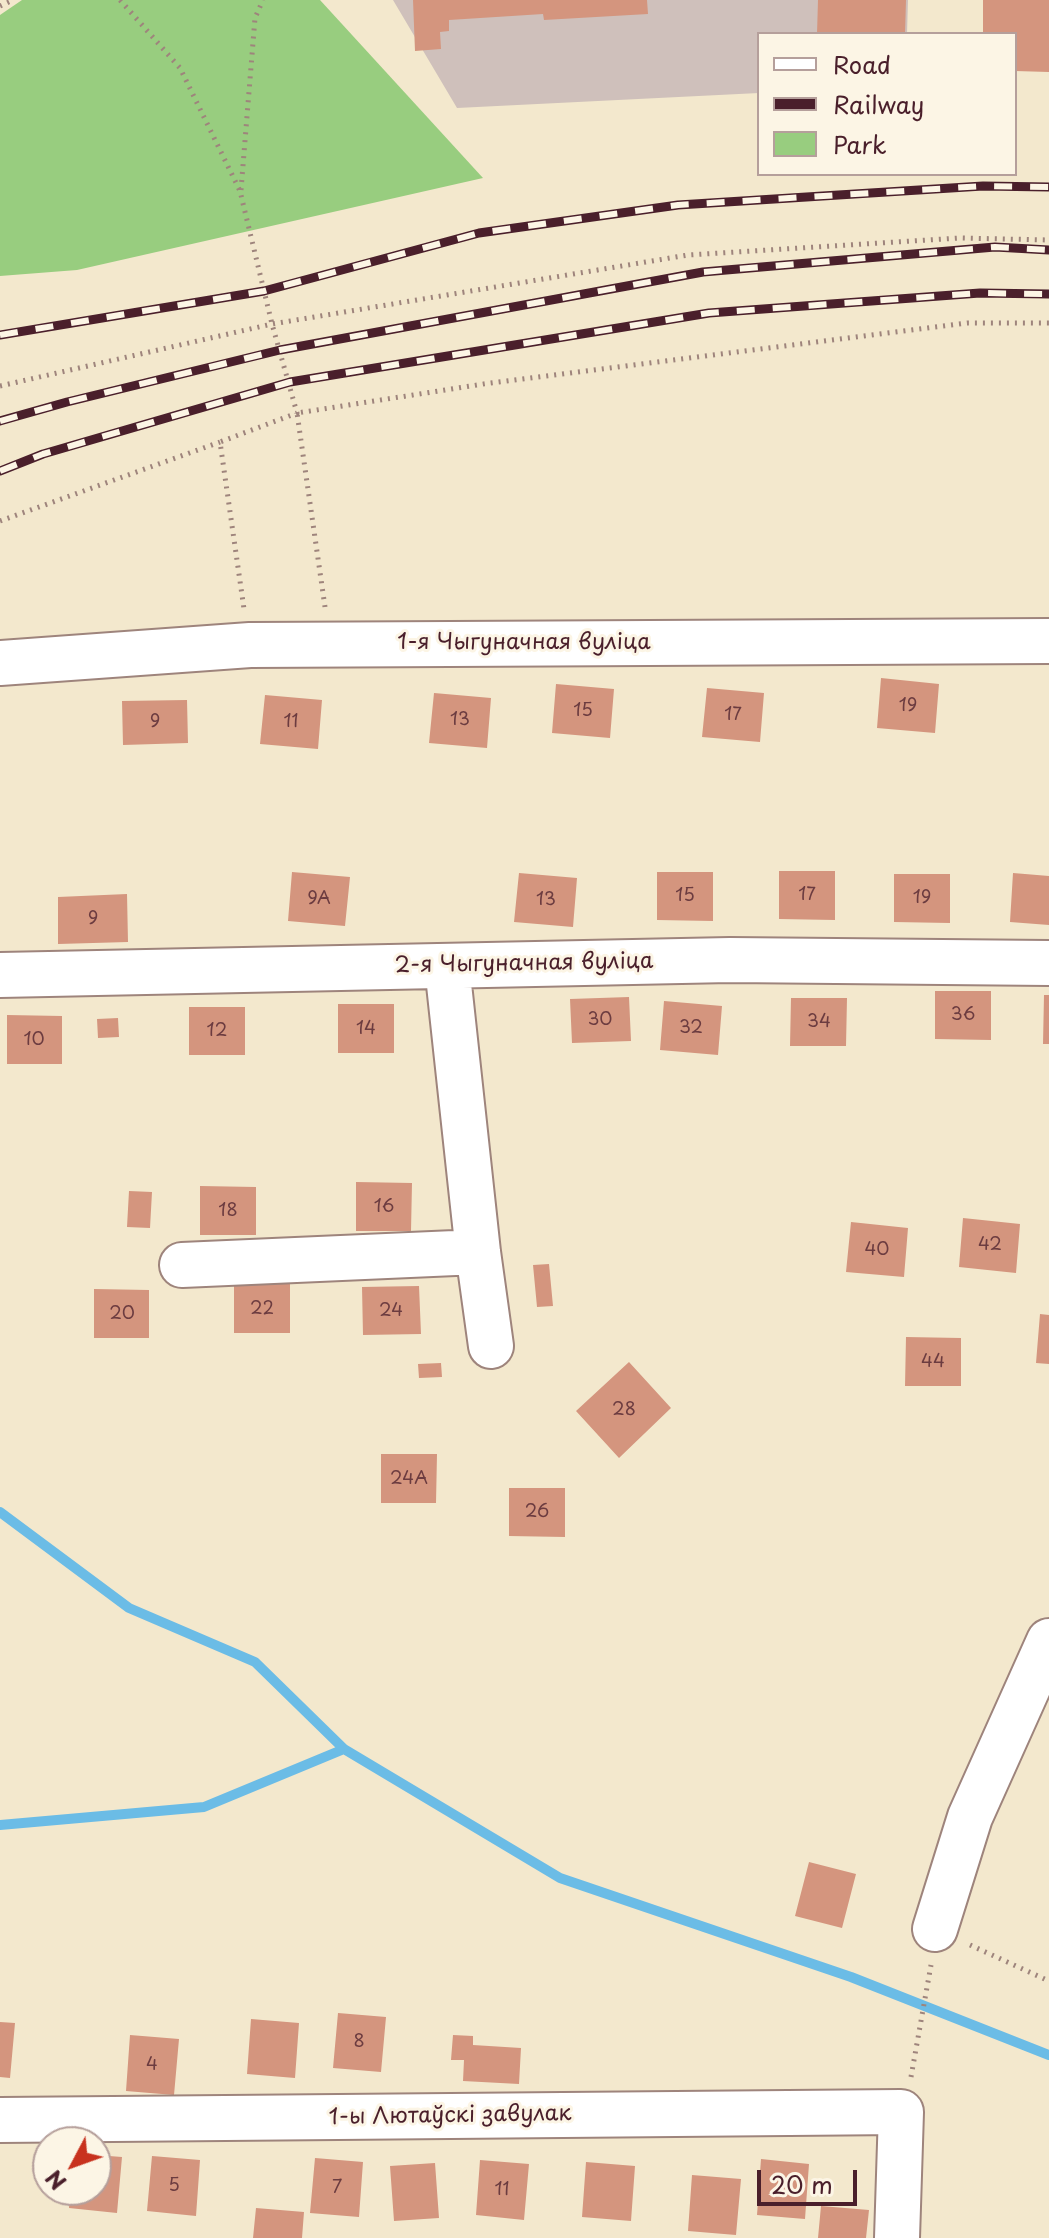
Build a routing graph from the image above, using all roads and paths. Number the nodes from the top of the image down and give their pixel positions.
1 (13, 0) edge
2 (120, 0) edge
3 (263, 0) edge
4 (0, 6) edge
5 (240, 191) junction
6 (1049, 240) edge
7 (1049, 323) edge
8 (272, 324) junction
9 (0, 386) edge
10 (297, 413) junction
11 (220, 442) junction
12 (0, 521) edge
13 (1049, 641) edge
14 (330, 644) junction
15 (250, 645) junction
16 (0, 663) edge
17 (1049, 963) edge
18 (447, 966) junction
19 (0, 975) edge
20 (478, 1252) junction
21 (182, 1265) dead end
22 (491, 1346) dead end
23 (1049, 1641) edge
24 (933, 1944) junction
25 (1049, 1981) edge
26 (905, 2099) junction
27 (0, 2120) edge
28 (897, 2238) edge

1 - 4 path
2 - 5 path
3 - 5 path
5 - 8 path
6 - 8 path
7 - 10 path
8 - 9 path
8 - 10 path
10 - 11 path
10 - 14 path
11 - 12 path
11 - 15 path
13 - 14 street, 1-я Чыгуначная вуліца
14 - 15 street, 1-я Чыгуначная вуліца
15 - 16 street, 1-я Чыгуначная вуліца
17 - 18 street, 2-я Чыгуначная вуліца
18 - 19 street, 2-я Чыгуначная вуліца
18 - 20 street
20 - 21 street
20 - 22 street
23 - 24 street
24 - 25 path
24 - 26 path
26 - 27 street, 1-ы Лютаўскі завулак
26 - 28 street

